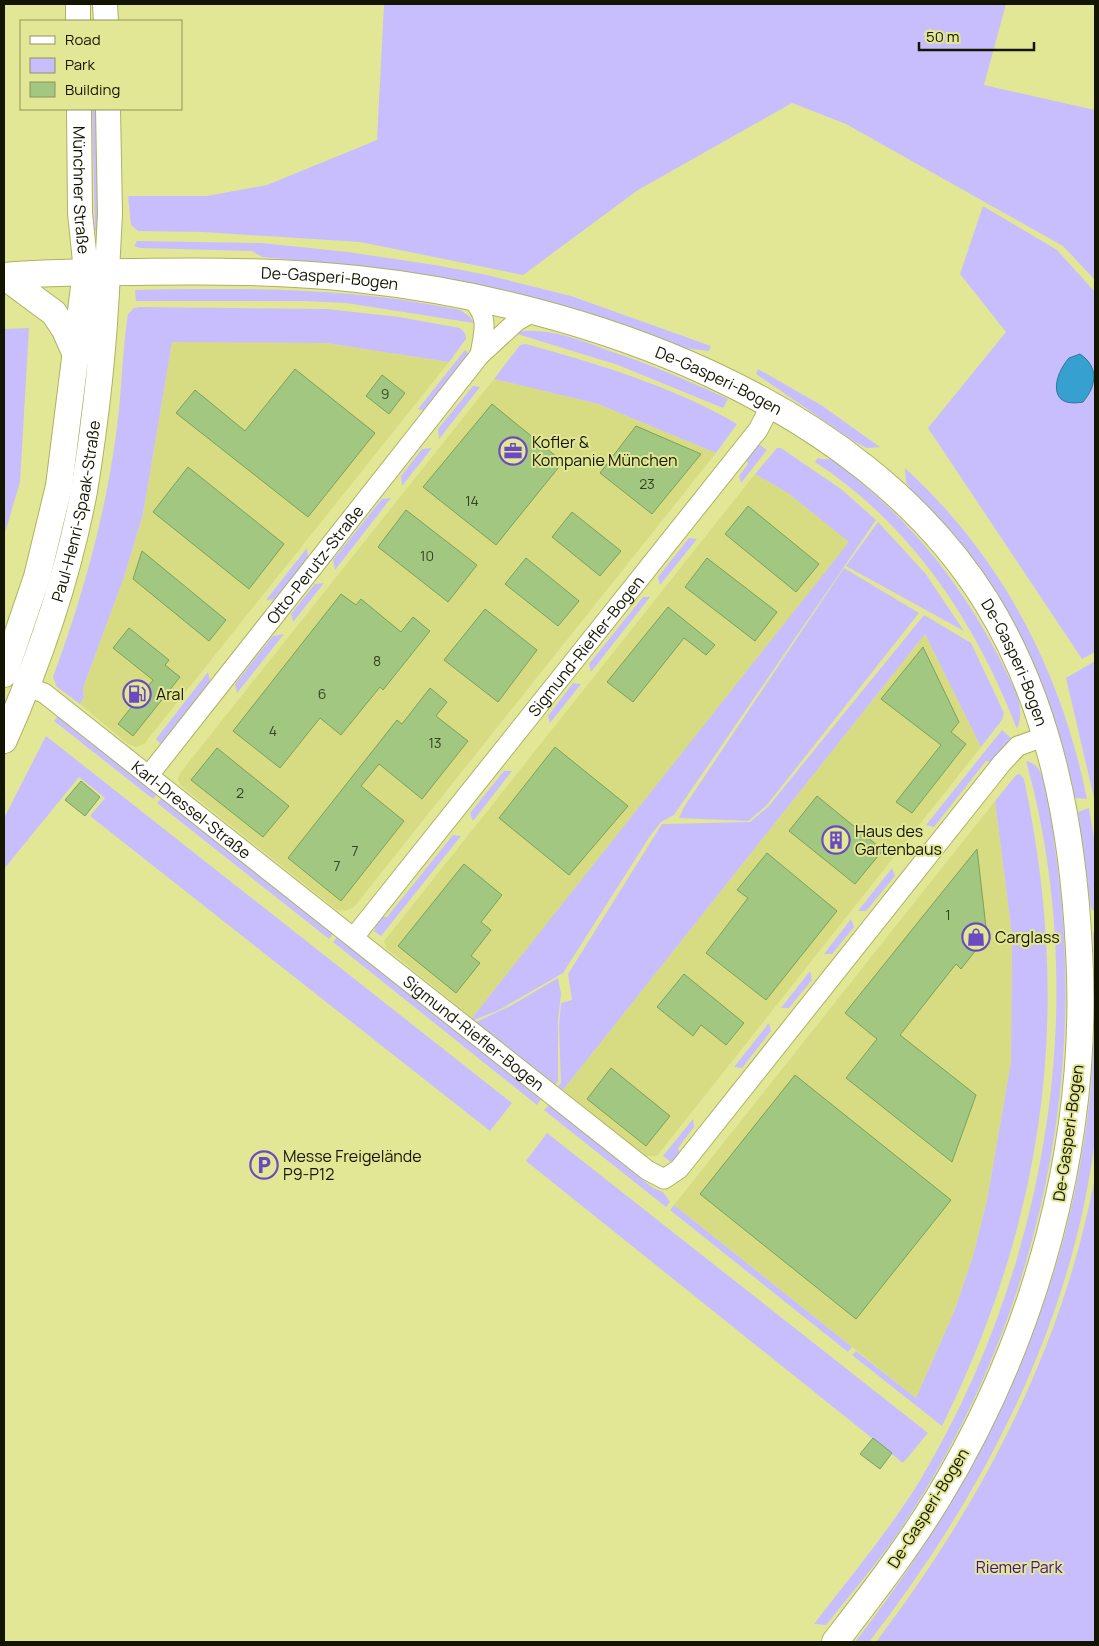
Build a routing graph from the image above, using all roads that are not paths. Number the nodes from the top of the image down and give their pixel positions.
1 (78, 4) edge
2 (105, 4) edge
3 (78, 20) edge
4 (106, 20) edge
5 (79, 110) edge
6 (108, 110) edge
7 (97, 271) junction
8 (4, 276) edge
9 (471, 298) junction
10 (533, 312) junction
11 (480, 355) junction
12 (77, 357) junction
13 (772, 405) junction
14 (4, 674) edge
15 (27, 687) junction
16 (1046, 736) junction
17 (4, 740) edge
18 (149, 775) junction
19 (354, 937) junction
20 (835, 1642) edge

1 - 3 street
2 - 4 street
5 - 7 street, Münchner Straße
6 - 7 street, Münchner Straße
7 - 8 main road, De-Gasperi-Bogen
7 - 9 main road, De-Gasperi-Bogen
7 - 12 main road, Paul-Henri-Spaak-Straße
7 - 15 main road, Paul-Henri-Spaak-Straße
8 - 12 main road
9 - 10 main road, De-Gasperi-Bogen
9 - 11 street
10 - 11 street, Otto-Perutz-Straße
10 - 13 main road, De-Gasperi-Bogen
11 - 18 street, Otto-Perutz-Straße
12 - 14 main road, Paul-Henri-Spaak-Straße
13 - 16 main road, De-Gasperi-Bogen
13 - 19 street, Sigmund-Riefler-Bogen
15 - 17 main road, Paul-Henri-Spaak-Straße
15 - 18 street, Karl-Dressel-Straße
16 - 19 street, Sigmund-Riefler-Bogen
16 - 20 main road, De-Gasperi-Bogen
18 - 19 street, Karl-Dressel-Straße

